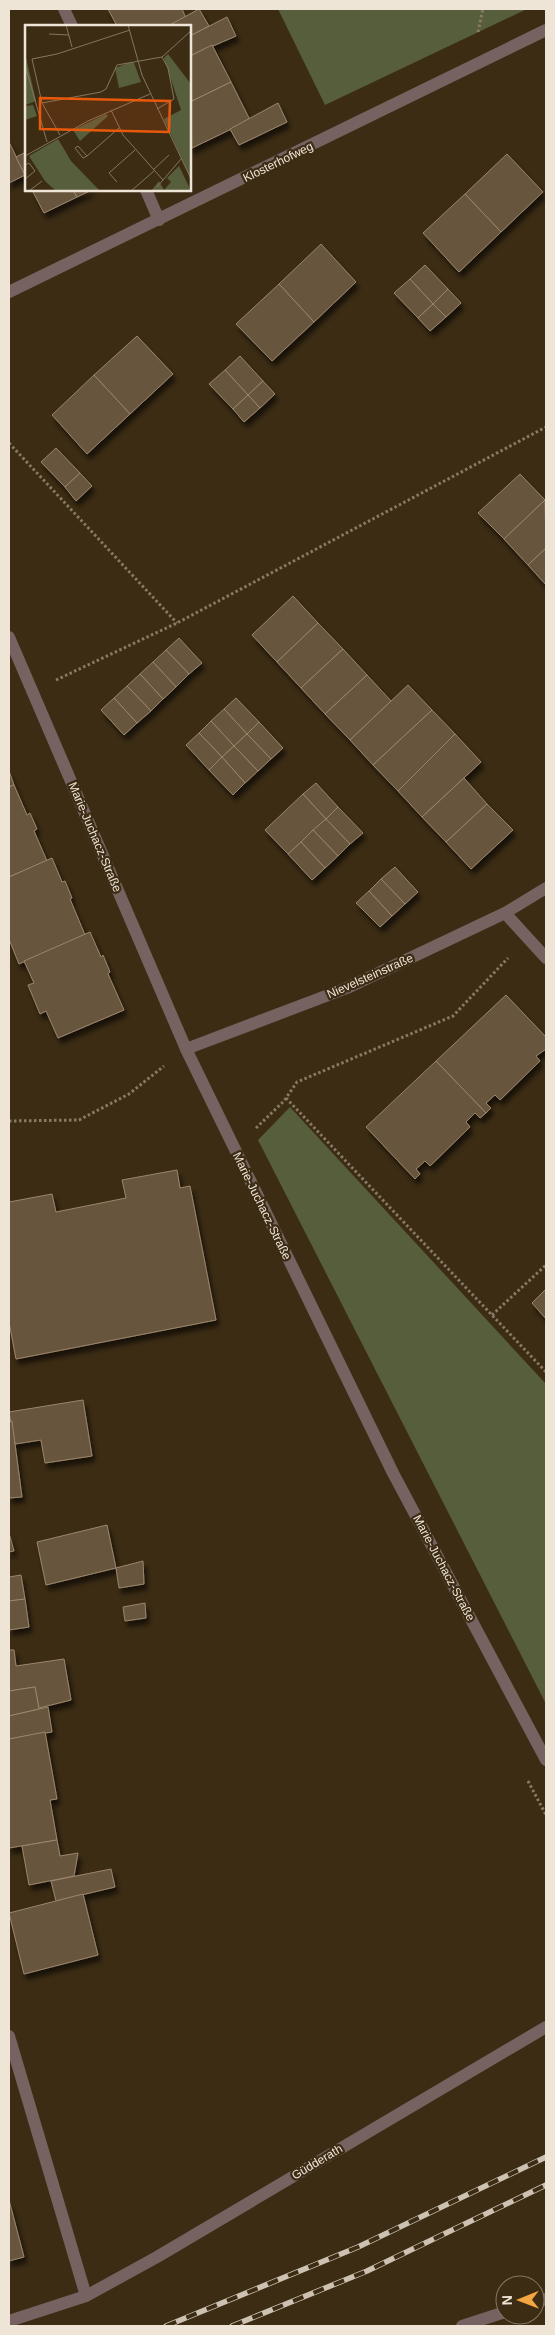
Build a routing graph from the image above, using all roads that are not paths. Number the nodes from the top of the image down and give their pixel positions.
1 (64, 9) edge
2 (72, 25) edge
3 (546, 30) edge
4 (146, 191) edge
5 (159, 220) junction
6 (9, 292) edge
7 (9, 637) edge
8 (546, 888) edge
9 (505, 913) junction
10 (546, 958) edge
11 (186, 1049) junction
12 (546, 1760) edge
13 (546, 2027) edge
14 (9, 2036) edge
15 (86, 2296) junction
16 (495, 2315) edge
17 (9, 2321) edge
18 (462, 2326) edge

1 - 2 street
3 - 5 street, Klosterhofweg
4 - 5 street
5 - 6 street, Klosterhofweg
7 - 11 street, Marie-Juchacz-Straße
8 - 9 street, Nievelsteinstraße
9 - 10 street
9 - 11 street, Nievelsteinstraße
11 - 12 street, Marie-Juchacz-Straße
13 - 15 street, Güdderath
14 - 15 street
15 - 17 street, Güdderath
16 - 18 street

